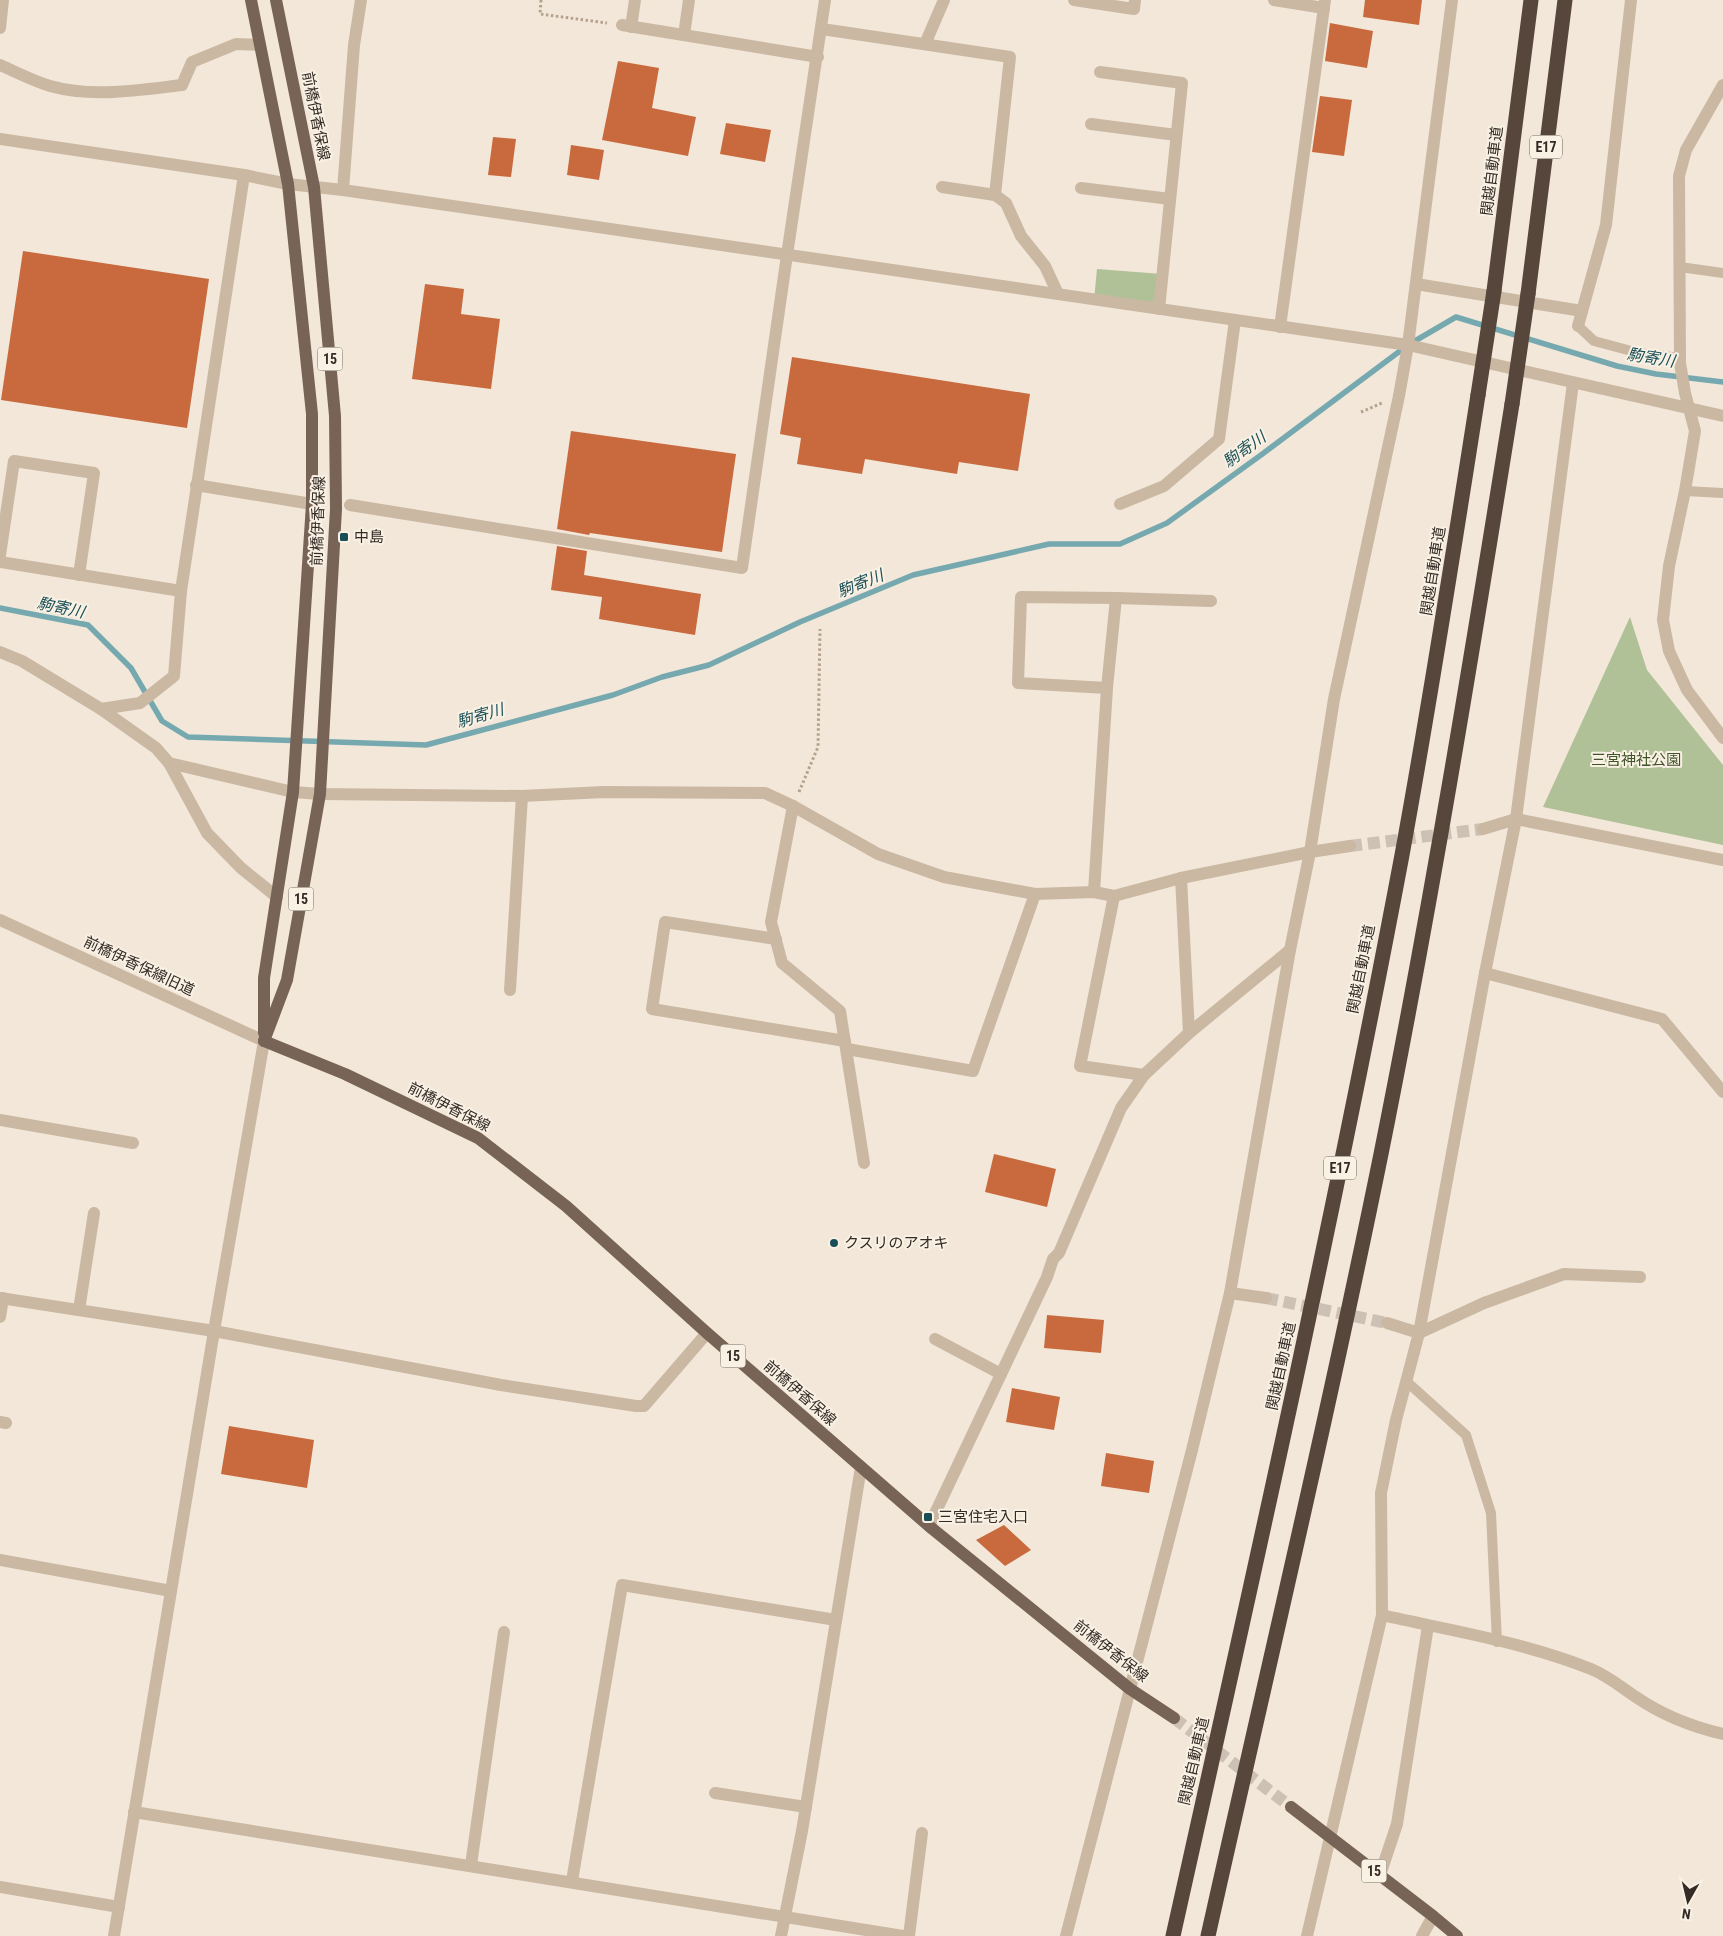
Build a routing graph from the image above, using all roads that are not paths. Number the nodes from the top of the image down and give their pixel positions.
1 (3, 0) edge
2 (251, 0) edge
3 (276, 0) edge
4 (361, 0) edge
5 (635, 0) edge
6 (689, 0) edge
7 (826, 0) edge
8 (944, 0) edge
9 (1074, 0) edge
10 (1135, 0) edge
11 (1274, 0) edge
12 (1452, 0) edge
13 (1531, 0) edge
14 (1565, 0) edge
15 (1631, 0) edge
16 (1324, 4) edge
17 (0, 28) edge
18 (822, 29) junction
19 (684, 35) junction
20 (925, 44) junction
21 (260, 45) junction
22 (818, 56) junction
23 (0, 65) edge
24 (1100, 72) dead end
25 (1723, 85) edge
26 (1717, 106) edge
27 (1090, 124) dead end
28 (1176, 135) junction
29 (0, 139) edge
30 (244, 174) junction
31 (288, 184) junction
32 (314, 187) junction
33 (942, 187) dead end
34 (1081, 188) dead end
35 (343, 190) junction
36 (995, 195) junction
37 (1170, 199) junction
38 (787, 255) junction
39 (1680, 267) junction
40 (1723, 273) edge
41 (1416, 284) junction
42 (1058, 294) junction
43 (1159, 309) junction
44 (1582, 311) junction
45 (1235, 320) junction
46 (1578, 326) joint
47 (1280, 327) junction
48 (1408, 345) junction
49 (1680, 361) junction
50 (1573, 383) junction
51 (1690, 410) junction
52 (1723, 416) edge
53 (196, 485) junction
54 (1686, 491) junction
55 (1723, 493) edge
56 (312, 504) junction
57 (1120, 504) dead end
58 (350, 505) dead end
59 (0, 554) edge
60 (0, 562) edge
61 (79, 575) junction
62 (181, 591) junction
63 (1116, 598) junction
64 (1212, 601) dead end
65 (0, 652) edge
66 (1107, 688) junction
67 (101, 709) junction
68 (1723, 738) edge
69 (169, 763) junction
70 (293, 792) junction
71 (320, 794) junction
72 (522, 796) junction
73 (793, 806) junction
74 (1516, 819) junction
75 (1483, 829) tunnel mouth
76 (1350, 846) tunnel mouth
77 (1310, 852) junction
78 (1723, 860) edge
79 (1181, 878) junction
80 (1094, 892) junction
81 (1035, 894) junction
82 (1114, 896) junction
83 (277, 897) junction
84 (0, 920) edge
85 (776, 939) junction
86 (1290, 950) junction
87 (1485, 973) junction
88 (510, 990) dead end
89 (1189, 1033) junction
90 (264, 1041) junction
91 (846, 1045) junction
92 (1144, 1075) junction
93 (1723, 1092) edge
94 (0, 1120) edge
95 (133, 1143) dead end
96 (864, 1163) dead end
97 (94, 1213) dead end
98 (1640, 1277) dead end
99 (1230, 1293) junction
100 (1, 1298) edge
101 (1266, 1298) tunnel mouth
102 (78, 1310) junction
103 (0, 1317) edge
104 (1387, 1323) tunnel mouth
105 (214, 1331) junction
106 (706, 1333) junction
107 (1419, 1334) junction
108 (935, 1339) dead end
109 (1001, 1374) junction
110 (1406, 1381) junction
111 (861, 1468) junction
112 (929, 1526) junction
113 (0, 1560) edge
114 (170, 1591) junction
115 (1382, 1615) junction
116 (836, 1620) junction
117 (1428, 1626) junction
118 (504, 1632) dead end
119 (1498, 1642) junction
120 (1130, 1689) junction
121 (1174, 1718) tunnel mouth
122 (1723, 1734) edge
123 (715, 1793) dead end
124 (1291, 1807) tunnel mouth
125 (806, 1808) junction
126 (134, 1812) junction
127 (922, 1833) dead end
128 (1330, 1836) junction
129 (471, 1865) junction
130 (1380, 1875) junction
131 (572, 1881) junction
132 (0, 1887) edge
133 (119, 1907) junction
134 (785, 1916) junction
135 (1433, 1916) junction
136 (114, 1936) edge
137 (781, 1936) edge
138 (903, 1936) edge
139 (908, 1936) edge
140 (1066, 1936) edge
141 (1173, 1936) edge
142 (1208, 1936) edge
143 (1307, 1936) edge
144 (1422, 1936) edge
145 (1457, 1936) edge

1 - 17 street
2 - 21 main road, 前橋伊香保線 / 15
3 - 32 main road, 前橋伊香保線 / 15
4 - 35 street
5 - 19 street
6 - 19 street
7 - 18 street
8 - 20 street
9 - 10 street
11 - 16 street
12 - 41 street
13 - 141 highway, 関越自動車道 / E17, bridge
14 - 142 highway, E17, bridge
15 - 44 street
16 - 47 street
18 - 20 street
18 - 22 street
19 - 22 street
20 - 36 street
21 - 23 street
21 - 31 main road, 前橋伊香保線 / 15
22 - 38 street
24 - 28 street
25 - 26 street
26 - 39 street
27 - 28 street
28 - 37 street
29 - 30 street
30 - 31 street
30 - 53 street
31 - 32 street
31 - 56 main road, 前橋伊香保線 / 15
32 - 35 street
32 - 71 main road, 前橋伊香保線 / 15
33 - 36 street
34 - 37 street
35 - 38 street
36 - 42 street
37 - 43 street
38 - 42 street
38 - 58 street
39 - 40 lane
39 - 49 street
41 - 44 street
41 - 48 street
42 - 43 street
43 - 45 street
44 - 46 street
45 - 47 street
45 - 57 street
46 - 49 lane
47 - 48 street
48 - 50 street
48 - 77 street
49 - 51 street
50 - 51 street
50 - 74 street
51 - 52 street
51 - 54 street
53 - 56 street
53 - 62 street
54 - 55 lane
54 - 68 street
56 - 70 main road, 前橋伊香保線 / 15
59 - 61 street
60 - 61 street
61 - 62 street
62 - 67 street
63 - 64 street
63 - 66 street
63 - 66 street
65 - 67 street
66 - 80 street
67 - 69 street
69 - 70 street
69 - 83 street
70 - 71 street
70 - 83 main road, 前橋伊香保線 / 15
71 - 72 street
71 - 90 main road, 前橋伊香保線 / 15
72 - 73 street
72 - 88 street
73 - 81 street
73 - 85 street
74 - 75 street
74 - 78 street
74 - 87 street
76 - 77 street
77 - 79 street
77 - 86 street
79 - 82 street
79 - 89 street
80 - 81 street
80 - 82 street
81 - 91 street
82 - 92 street
83 - 90 main road, 前橋伊香保線 / 15
84 - 90 street, 前橋伊香保線旧道
85 - 91 street
85 - 91 street
86 - 89 street
86 - 99 street
87 - 93 street
87 - 107 street
89 - 92 street
90 - 105 street
90 - 106 main road, 前橋伊香保線 / 15
91 - 96 street
92 - 109 street
94 - 95 street
97 - 102 street
98 - 107 street
99 - 101 street
99 - 120 street
100 - 102 street
100 - 103 street
102 - 105 street
104 - 107 street
105 - 106 street
105 - 114 street
106 - 111 main road, 前橋伊香保線 / 15
107 - 110 street
108 - 109 street
109 - 112 street
110 - 115 street
110 - 119 lane
111 - 112 main road, 前橋伊香保線 / 15
111 - 116 street
112 - 120 main road, 前橋伊香保線 / 15
113 - 114 street
114 - 126 street
115 - 117 street
115 - 128 street
116 - 125 street
116 - 131 street
117 - 119 street
117 - 130 street
118 - 129 street
119 - 122 street
120 - 121 main road, 前橋伊香保線 / 15
120 - 140 street
123 - 125 street
124 - 128 main road, 15
125 - 134 street
126 - 129 street
126 - 133 street
127 - 139 street
128 - 130 main road, 15
128 - 143 street
129 - 131 street
130 - 135 main road, 15
131 - 134 street
132 - 133 street
133 - 136 street
134 - 137 street
134 - 138 street
135 - 144 street
135 - 145 main road, 15

